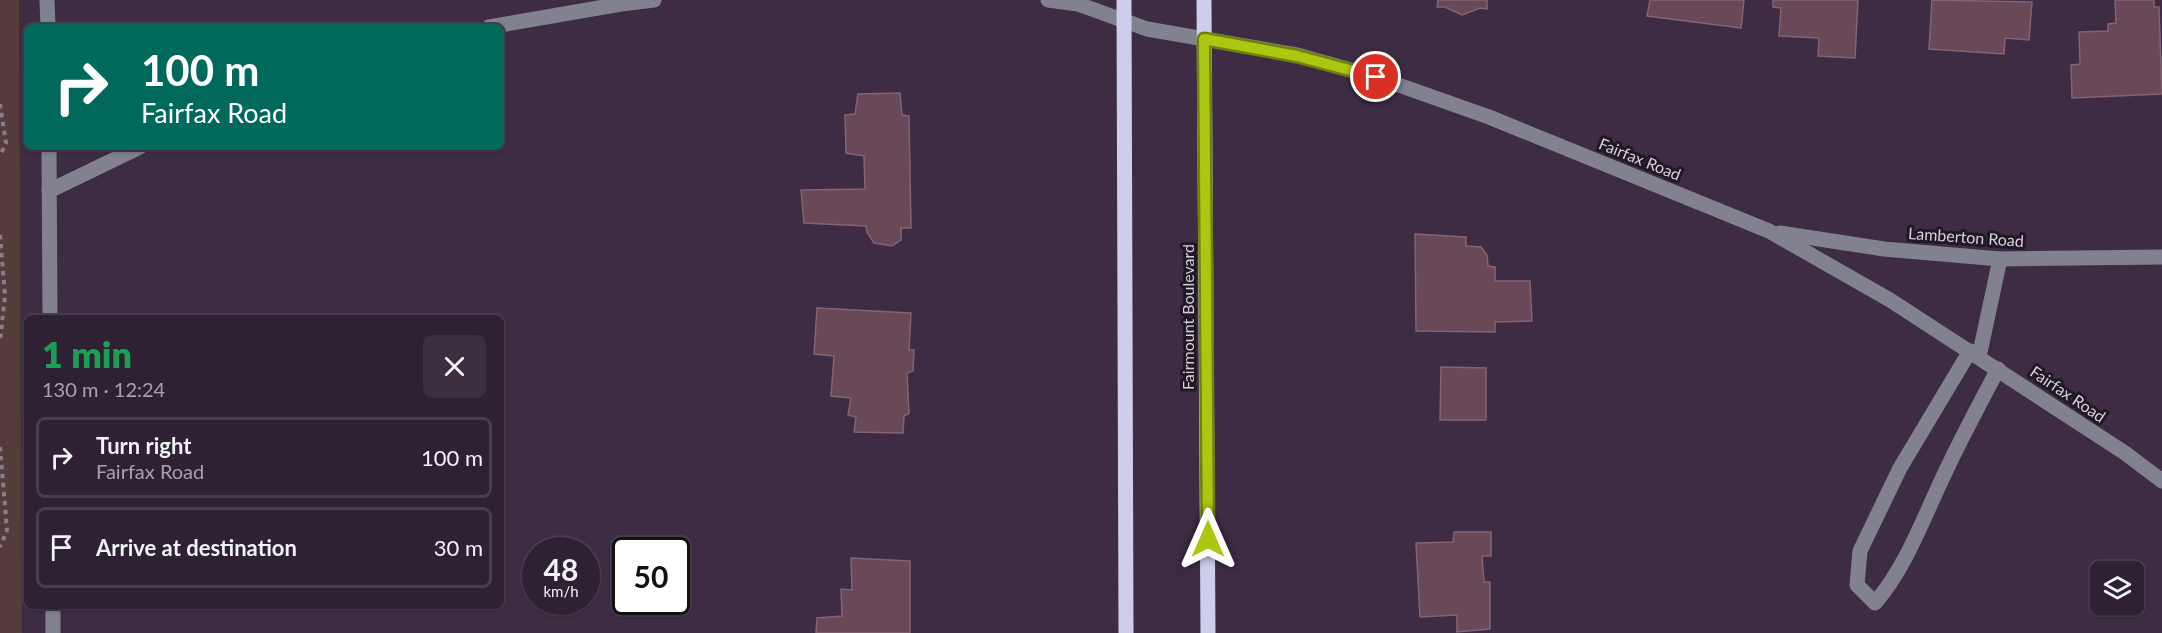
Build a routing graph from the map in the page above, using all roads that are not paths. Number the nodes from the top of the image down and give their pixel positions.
1 (47, 0) edge
2 (654, 0) edge
3 (1048, 0) edge
4 (1124, 0) edge
5 (1204, 0) edge
6 (1124, 20) junction
7 (48, 24) edge
8 (504, 24) edge
9 (1204, 39) junction
10 (49, 150) edge
11 (134, 150) edge
12 (49, 191) junction
13 (1769, 231) junction
14 (2162, 257) edge
15 (2000, 260) junction
16 (50, 315) edge
17 (1975, 354) junction
18 (1998, 369) junction
19 (2162, 481) edge
20 (52, 609) edge
21 (53, 633) edge
22 (1126, 633) edge
23 (1208, 633) edge

1 - 7 street
2 - 8 street
3 - 6 street, Fairfax Road
4 - 6 main road
5 - 9 main road, Fairmount Boulevard
6 - 9 street, Fairfax Road
6 - 22 main road
9 - 13 street, Fairfax Road
9 - 23 main road, Fairmount Boulevard
10 - 12 street
11 - 12 street
12 - 16 street
13 - 15 street, Lamberton Road
13 - 17 street, Fairfax Road
14 - 15 street, Lamberton Road
15 - 17 street
17 - 18 street, Fairfax Road
17 - 18 street
18 - 19 street, Fairfax Road
20 - 21 street

